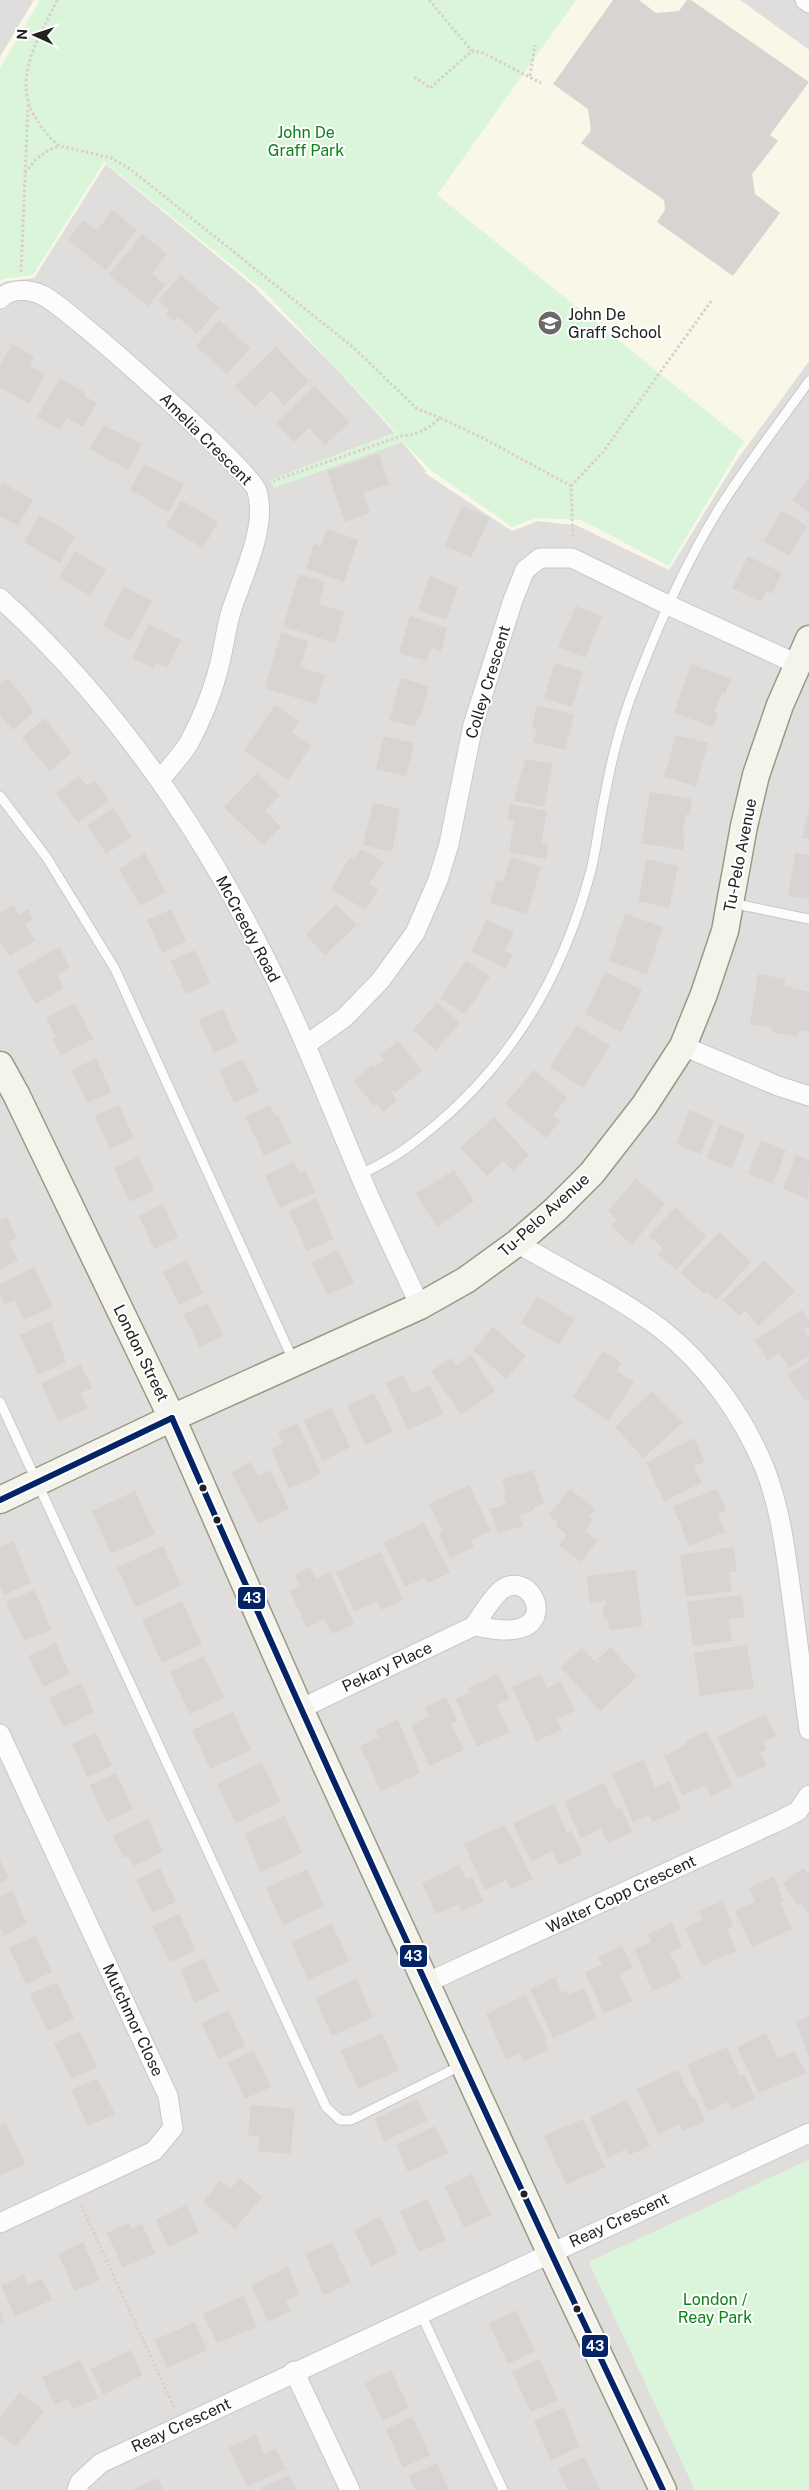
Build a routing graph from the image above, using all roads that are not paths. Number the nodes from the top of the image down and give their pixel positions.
1 (805, 0) edge
2 (809, 3) edge
3 (0, 299) edge
4 (809, 381) edge
5 (0, 598) edge
6 (668, 605) junction
7 (809, 639) edge
8 (797, 664) junction
9 (160, 780) junction
10 (0, 796) edge
11 (731, 903) junction
12 (809, 919) edge
13 (307, 1044) junction
14 (683, 1046) junction
15 (0, 1065) edge
16 (809, 1096) edge
17 (360, 1175) junction
18 (516, 1243) junction
19 (420, 1306) junction
20 (294, 1363) junction
21 (0, 1402) edge
22 (172, 1418) junction
23 (37, 1482) junction
24 (0, 1500) edge
25 (474, 1626) dead end
26 (300, 1709) junction
27 (809, 1730) edge
28 (0, 1734) edge
29 (809, 1795) edge
30 (426, 1983) junction
31 (463, 2065) junction
32 (809, 2133) edge
33 (0, 2223) edge
34 (550, 2252) junction
35 (421, 2314) junction
36 (294, 2371) junction
37 (77, 2490) edge
38 (350, 2490) edge
39 (503, 2490) edge
40 (662, 2490) edge

1 - 2 street
3 - 9 street, Amelia Crescent
4 - 6 lane
5 - 9 street, McCreedy Road
6 - 8 street, Colley Crescent
6 - 13 street, Colley Crescent
6 - 17 lane
7 - 8 street, Tu-Pelo Avenue
8 - 11 street, Tu-Pelo Avenue
9 - 13 street, McCreedy Road
10 - 20 lane
11 - 12 lane
11 - 14 street, Tu-Pelo Avenue
13 - 17 street, McCreedy Road
14 - 16 street
14 - 18 street, Tu-Pelo Avenue
15 - 22 street, London Street
17 - 19 street, McCreedy Road
18 - 19 street, Tu-Pelo Avenue
18 - 27 street
19 - 20 street, Tu-Pelo Avenue
20 - 22 street, Tu-Pelo Avenue
21 - 23 lane
22 - 23 street, Tu-Pelo Avenue
22 - 26 street, London Street
23 - 24 street, Tu-Pelo Avenue
23 - 31 lane
25 - 26 street, Pekary Place
26 - 30 street, London Street
28 - 33 street, Mutchmor Close
29 - 30 street, Walter Copp Crescent
30 - 31 street, London Street
31 - 34 street, London Street
32 - 34 street, Reay Crescent
34 - 35 street, Reay Crescent
34 - 40 street, London Street
35 - 36 street, Reay Crescent
35 - 39 lane
36 - 37 street, Reay Crescent
36 - 38 street

